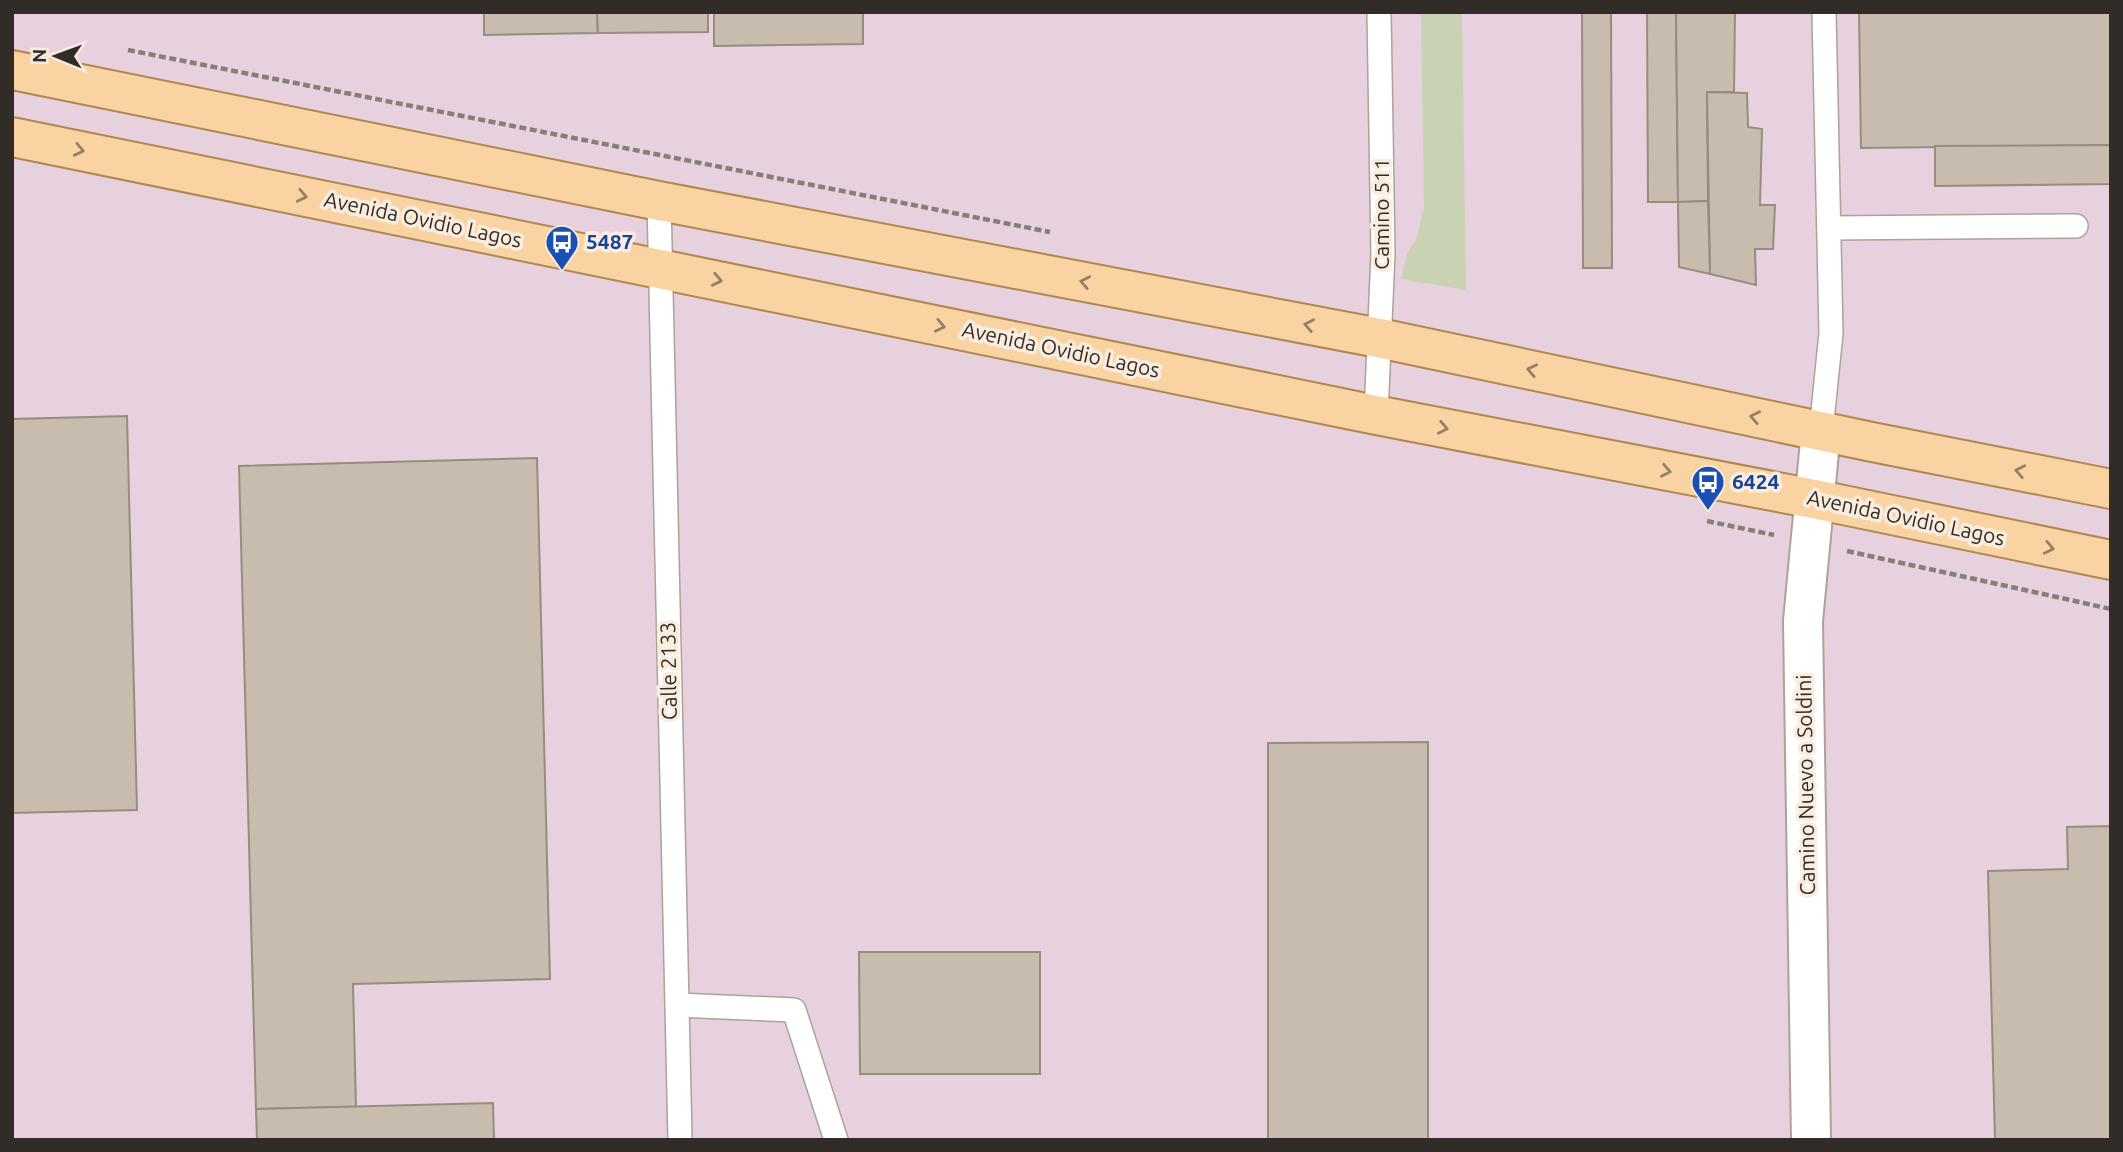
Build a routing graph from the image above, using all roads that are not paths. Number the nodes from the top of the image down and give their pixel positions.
1 (1379, 12) edge
2 (1824, 12) edge
3 (12, 69) edge
4 (12, 137) edge
5 (659, 201) junction
6 (2076, 226) dead end
7 (1829, 228) junction
8 (660, 269) junction
9 (1379, 338) junction
10 (1376, 415) junction
11 (1821, 431) junction
12 (2111, 489) edge
13 (1814, 499) junction
14 (2111, 560) edge
15 (677, 1005) junction
16 (680, 1140) edge
17 (836, 1140) edge
18 (1811, 1140) edge

1 - 9 lane, Camino 511
2 - 7 lane
3 - 5 main road
4 -> 8 main road, Avenida Ovidio Lagos
5 - 8 lane, Calle 2133
9 -> 5 main road
6 - 7 lane
7 - 11 lane
8 -> 10 main road, Avenida Ovidio Lagos
8 - 15 lane, Calle 2133
9 - 10 lane, Camino 511
11 -> 9 main road
10 -> 13 main road, Avenida Ovidio Lagos
12 -> 11 main road
11 - 13 street, Camino Nuevo a Soldini
13 -> 14 main road, Avenida Ovidio Lagos
13 - 18 street, Camino Nuevo a Soldini
15 - 16 lane, Calle 2133
15 - 17 lane

